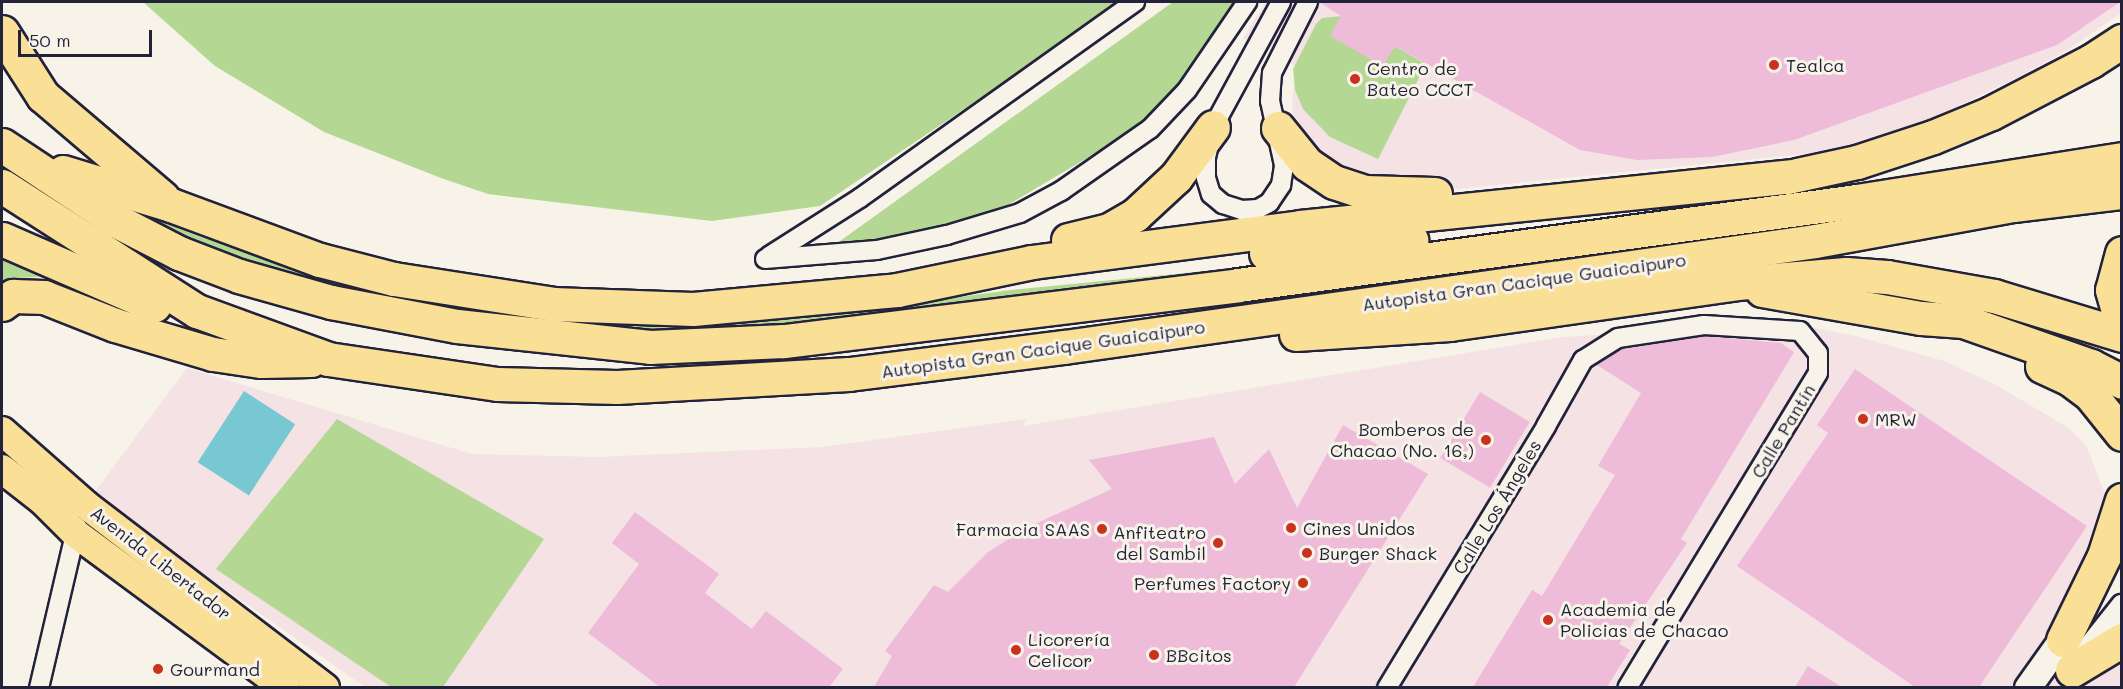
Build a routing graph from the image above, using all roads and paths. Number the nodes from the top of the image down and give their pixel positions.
1 (1135, 2) edge
2 (1247, 2) edge
3 (1281, 2) edge
4 (1308, 2) edge
5 (2, 32) edge
6 (2121, 41) edge
7 (1213, 127) junction
8 (1278, 128) junction
9 (8, 150) edge
10 (2121, 159) edge
11 (2, 186) edge
12 (2121, 192) edge
13 (1507, 204) junction
14 (171, 205) junction
15 (2, 239) edge
16 (1526, 245) junction
17 (2121, 253) edge
18 (981, 274) junction
19 (1737, 283) junction
20 (2, 304) edge
21 (197, 311) junction
22 (1921, 318) junction
23 (2121, 324) edge
24 (2121, 335) edge
25 (1618, 338) joint
26 (1064, 347) junction
27 (328, 359) junction
28 (2121, 382) edge
29 (2, 432) edge
30 (2121, 434) edge
31 (2, 469) edge
32 (2121, 500) edge
33 (86, 505) junction
34 (75, 533) junction
35 (2121, 560) edge
36 (2121, 606) edge
37 (2121, 640) edge
38 (2065, 666) edge
39 (39, 687) edge
40 (285, 687) edge
41 (325, 687) edge
42 (1387, 687) edge
43 (1627, 687) edge
44 (2028, 687) edge

1 - 2 street
3 - 7 street
4 - 8 street
5 - 14 highway
6 - 13 highway
7 - 8 street
7 - 18 highway
8 - 13 highway
9 - 14 highway
9 - 16 highway, Autopista Gran Cacique Guaicaipuro
10 - 16 highway, Autopista Gran Cacique Guaicaipuro
11 - 21 highway, Autopista Gran Cacique Guaicaipuro
12 - 26 highway, Autopista Gran Cacique Guaicaipuro
13 - 18 highway
14 - 18 highway
15 - 21 highway
16 - 18 highway
17 - 23 highway
19 - 22 highway
19 - 24 highway
19 - 26 highway
20 - 27 highway
21 - 27 highway, Autopista Gran Cacique Guaicaipuro
22 - 28 highway
22 - 30 highway
25 - 42 street, Calle Los Ángeles
25 - 43 street, Calle Pantín
26 - 27 highway, Autopista Gran Cacique Guaicaipuro
29 - 33 main road, Avenida Libertador
31 - 34 main road, Avenida Libertador
32 - 38 highway
33 - 34 street
33 - 41 main road, Avenida Libertador
34 - 39 street
34 - 40 main road, Avenida Libertador
35 - 38 main road
36 - 38 street
37 - 38 highway
38 - 44 main road

